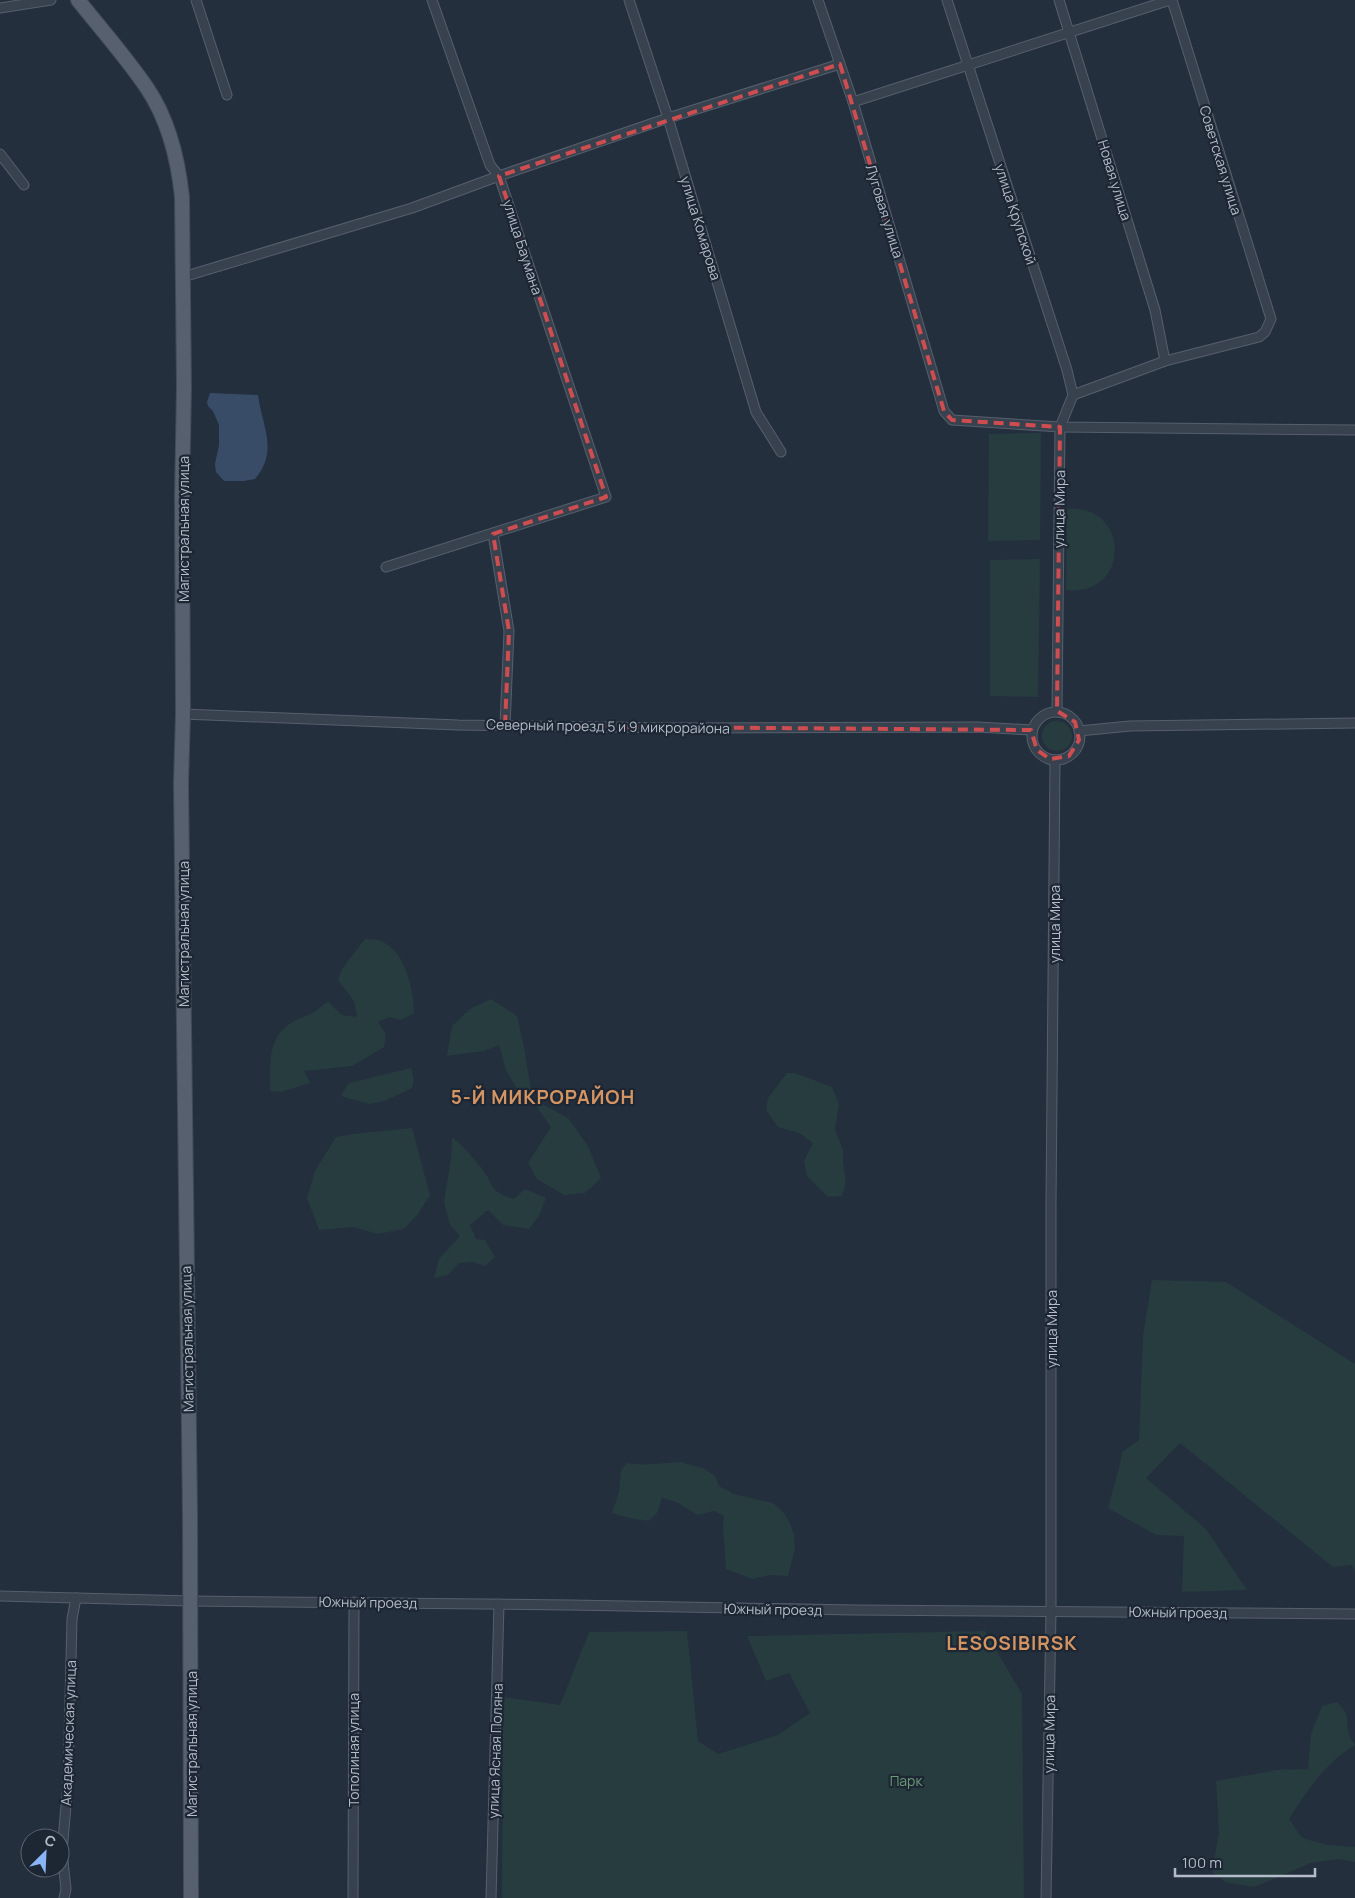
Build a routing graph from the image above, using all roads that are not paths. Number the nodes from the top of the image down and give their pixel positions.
1 (51, 0) edge
2 (78, 0) edge
3 (196, 0) edge
4 (432, 0) edge
5 (629, 0) edge
6 (818, 0) edge
7 (948, 0) edge
8 (1060, 0) edge
9 (1171, 0) edge
10 (0, 8) edge
11 (1070, 32) junction
12 (840, 64) junction
13 (967, 65) junction
14 (227, 95) dead end
15 (852, 102) junction
16 (668, 118) junction
17 (0, 154) edge
18 (499, 176) junction
19 (24, 185) dead end
20 (183, 277) junction
21 (1165, 361) junction
22 (1073, 395) junction
23 (1060, 427) junction
24 (1355, 430) edge
25 (781, 452) dead end
26 (493, 534) junction
27 (386, 567) dead end
28 (1057, 712) junction
29 (183, 714) junction
30 (1355, 723) edge
31 (505, 726) junction
32 (1032, 730) junction
33 (1079, 731) junction
34 (1055, 760) junction
35 (0, 1596) edge
36 (76, 1598) junction
37 (191, 1601) junction
38 (354, 1602) junction
39 (499, 1604) junction
40 (1051, 1611) junction
41 (1355, 1614) edge
42 (64, 1898) edge
43 (191, 1898) edge
44 (353, 1898) edge
45 (491, 1898) edge
46 (1046, 1898) edge

1 - 10 street
2 - 20 main road, Магистральная улица
3 - 14 street
4 - 18 street, улица Баумана
5 - 16 street, улица Комарова
6 - 12 street, Луговая улица
7 - 13 street, улица Крупской
8 - 11 street, Новая улица
9 - 11 street
9 - 21 street, Советская улица
11 - 13 street
11 - 21 street, Новая улица
12 - 15 street, Луговая улица
12 - 16 street
13 - 15 street
13 - 22 street, улица Крупской
15 - 23 street, Луговая улица
16 - 18 street
16 - 25 street, улица Комарова
17 - 19 street
18 - 20 street
18 - 26 street, улица Баумана
20 - 29 main road, Магистральная улица
21 - 22 street
22 - 23 street
23 - 24 street
23 - 28 street, улица Мира
26 - 27 street
26 - 31 street
28 - 32 street
28 - 33 street
29 - 31 street, Северный проезд 5 и 9 микрорайона
29 - 37 main road, Магистральная улица
30 - 33 street
31 - 32 street, Северный проезд 5 и 9 микрорайона
32 - 34 street
33 - 34 street
34 - 40 street, улица Мира
35 - 36 street, Южный проезд
36 - 37 street, Южный проезд
36 - 42 street, Академическая улица
37 - 38 street, Южный проезд
37 - 43 main road, Магистральная улица
38 - 39 street, Южный проезд
38 - 44 street, Тополиная улица
39 - 40 street, Южный проезд
39 - 45 street, улица Ясная Поляна
40 - 41 street, Южный проезд
40 - 46 street, улица Мира

